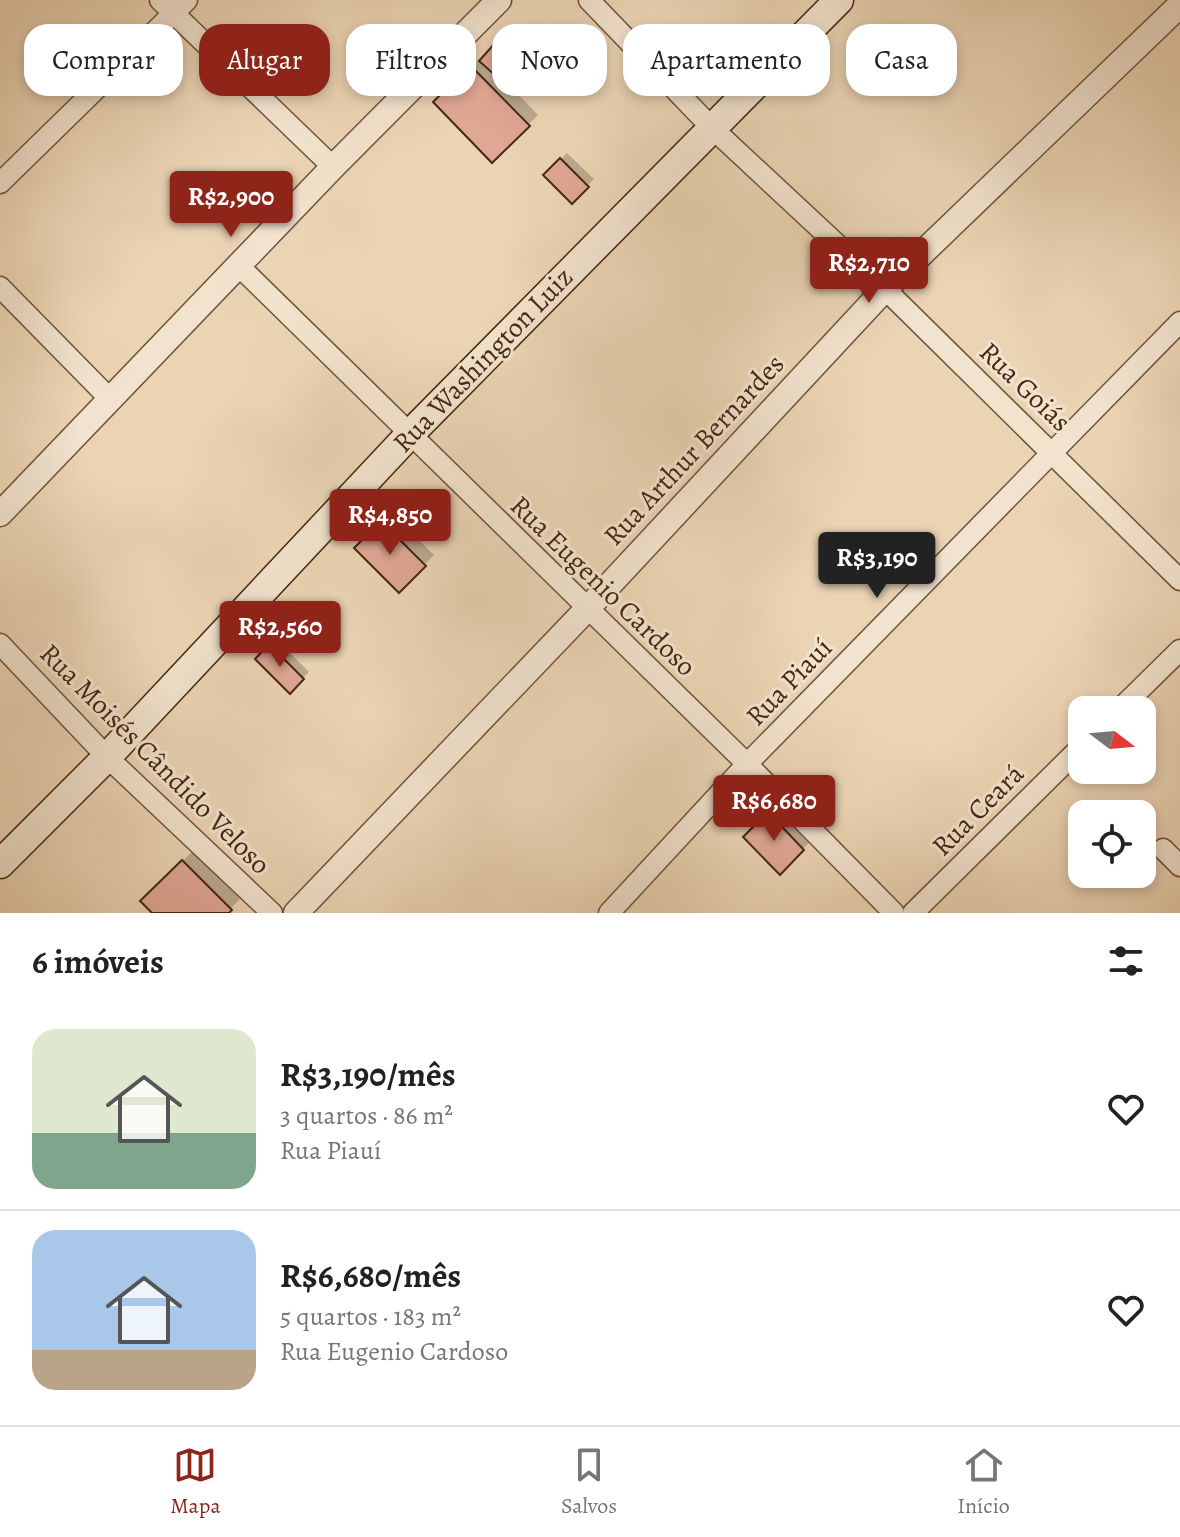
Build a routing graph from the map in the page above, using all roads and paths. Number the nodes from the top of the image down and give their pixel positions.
1 (499, 0) edge
2 (589, 0) edge
3 (839, 0) edge
4 (174, 5) edge
5 (1180, 5) edge
6 (711, 127) junction
7 (333, 167) junction
8 (0, 183) edge
9 (239, 266) junction
10 (0, 287) edge
11 (885, 289) junction
12 (1180, 322) edge
13 (109, 398) junction
14 (409, 435) junction
15 (1052, 453) junction
16 (0, 514) edge
17 (1180, 580) edge
18 (587, 609) junction
19 (0, 644) edge
20 (1180, 650) edge
21 (1133, 696) edge
22 (107, 757) junction
23 (1068, 760) edge
24 (747, 764) junction
25 (1163, 849) dead end
26 (0, 864) edge
27 (1180, 866) edge
28 (272, 913) edge
29 (296, 913) edge
30 (609, 913) edge
31 (894, 913) edge
32 (913, 913) edge

1 - 7 street
2 - 6 street, Rua Goiás
3 - 6 main road, Rua Washington Luiz
4 - 7 street
4 - 8 street
5 - 11 street, Rua Arthur Bernardes
6 - 11 street, Rua Goiás
6 - 14 main road, Rua Washington Luiz
7 - 9 street
9 - 13 street
9 - 14 street, Rua Eugenio Cardoso
10 - 13 street
11 - 15 street, Rua Goiás
11 - 18 street, Rua Arthur Bernardes
12 - 15 street, Rua Piauí
13 - 16 street
14 - 18 street, Rua Eugenio Cardoso
14 - 22 main road, Rua Washington Luiz
15 - 17 street, Rua Goiás
15 - 24 street, Rua Piauí
18 - 24 street, Rua Eugenio Cardoso
18 - 29 street, Rua Arthur Bernardes
19 - 22 street, Rua Moisés Cândido Veloso
20 - 21 street
22 - 26 main road, Rua Washington Luiz
22 - 28 street, Rua Moisés Cândido Veloso
23 - 32 street, Rua Ceará
24 - 30 street, Rua Piauí
24 - 31 street, Rua Eugenio Cardoso
25 - 27 street

